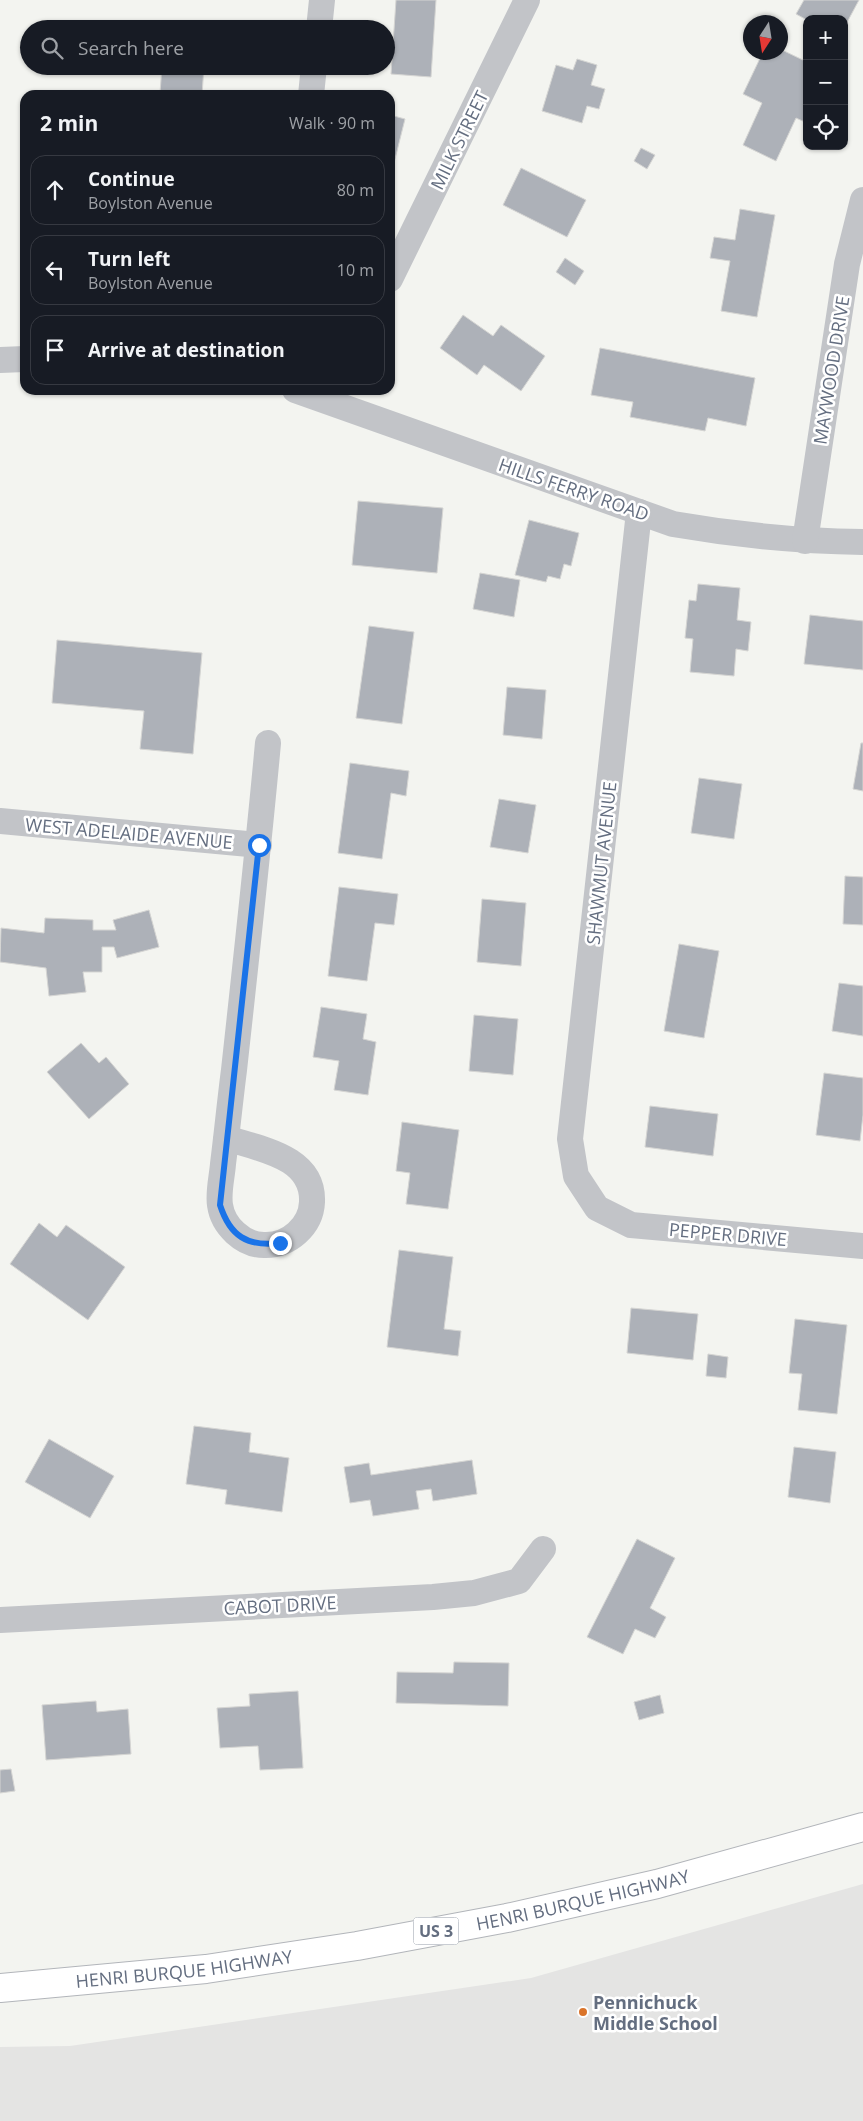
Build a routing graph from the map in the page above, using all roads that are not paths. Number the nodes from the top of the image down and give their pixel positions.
1 (322, 0) edge
2 (527, 0) edge
3 (320, 20) edge
4 (313, 75) edge
5 (312, 90) edge
6 (863, 200) edge
7 (395, 269) edge
8 (20, 359) edge
9 (0, 360) edge
10 (332, 396) edge
11 (639, 512) junction
12 (805, 541) junction
13 (863, 542) edge
14 (268, 743) dead end
15 (0, 821) edge
16 (259, 845) junction
17 (226, 1138) dead end
18 (597, 1208) joint
19 (863, 1246) edge
20 (543, 1549) dead end
21 (0, 1620) edge
22 (863, 1827) edge
23 (0, 1988) edge

1 - 3 street
2 - 7 street, MILK STREET
4 - 5 street
6 - 12 street, MAYWOOD DRIVE
8 - 9 street
10 - 11 street, HILLS FERRY ROAD
11 - 12 street, HILLS FERRY ROAD
11 - 18 street, SHAWMUT AVENUE
12 - 13 street, HILLS FERRY ROAD
14 - 16 street
15 - 16 street, WEST ADELAIDE AVENUE
16 - 17 street
18 - 19 street, PEPPER DRIVE
20 - 21 street, CABOT DRIVE
22 - 23 main road, HENRI BURQUE HIGHWAY / US 3

